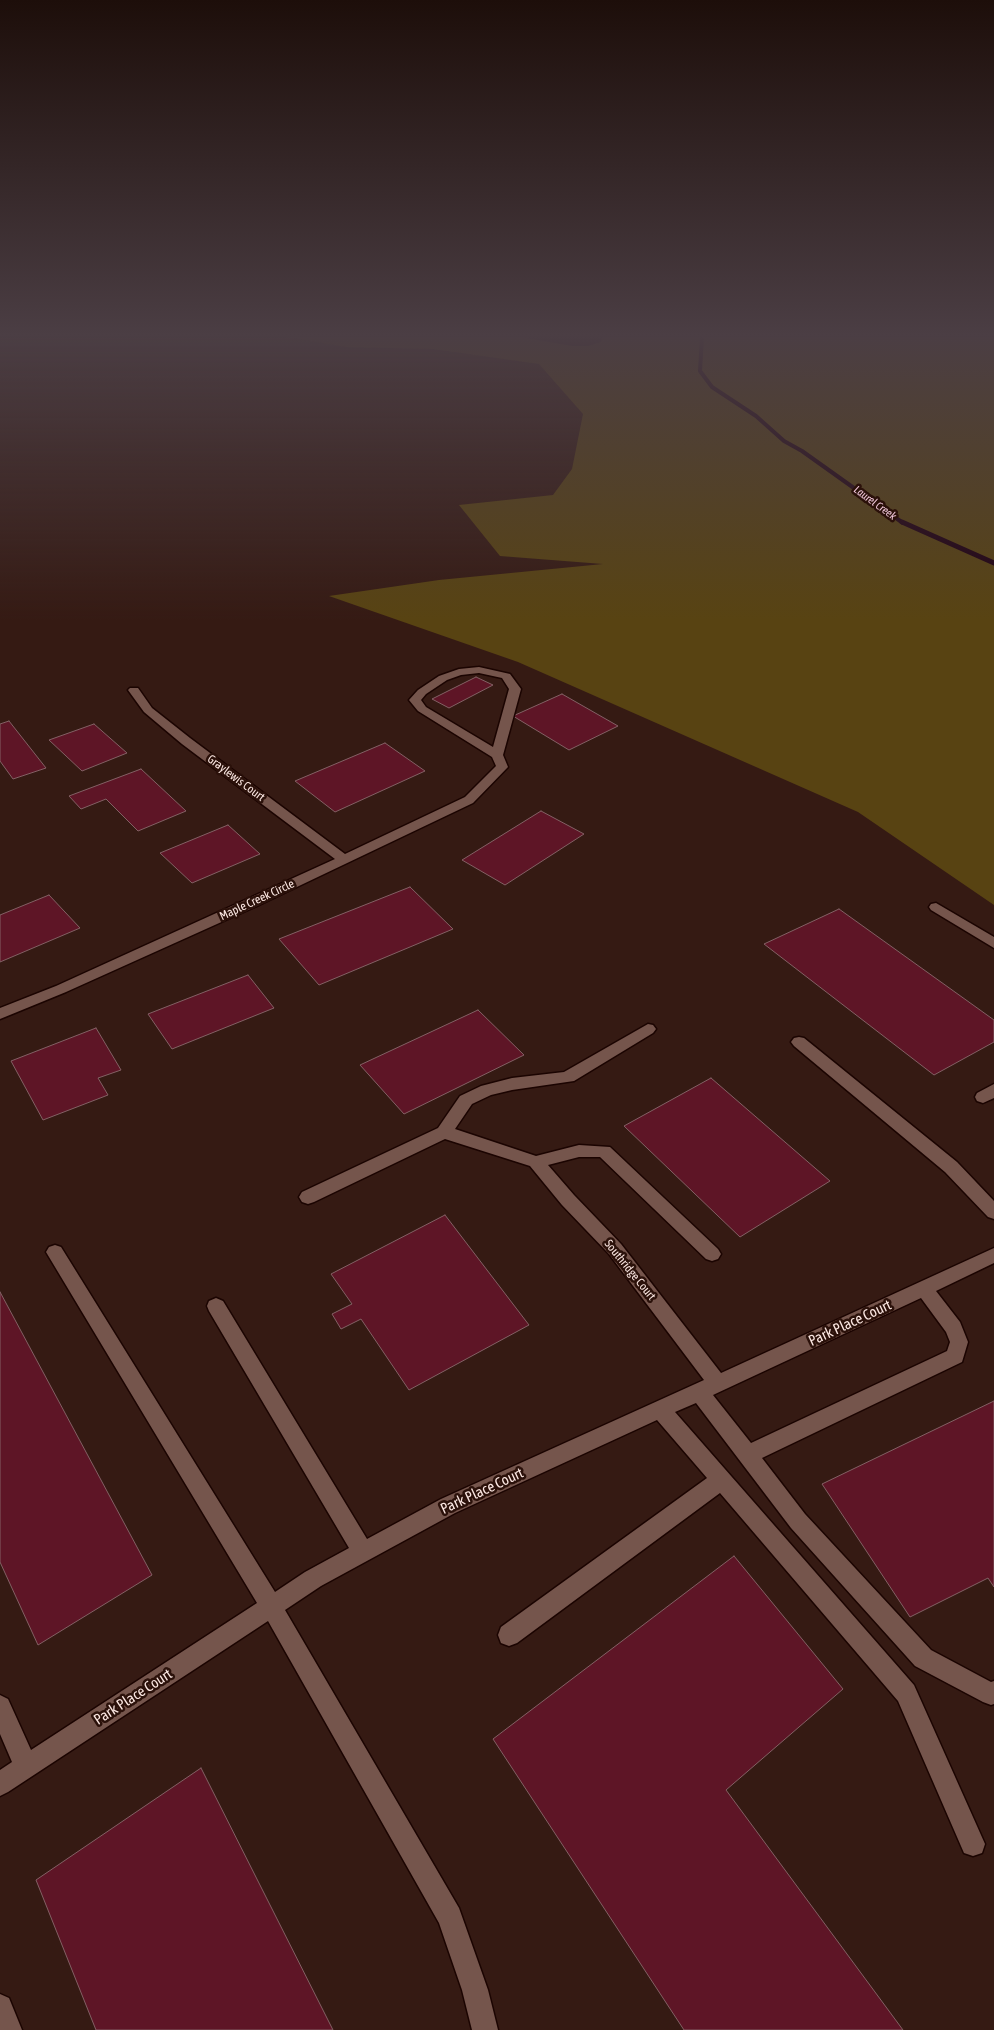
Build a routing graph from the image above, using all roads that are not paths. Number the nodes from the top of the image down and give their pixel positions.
1 (134, 690) dead end
2 (499, 761) junction
3 (344, 859) junction
4 (936, 907) dead end
5 (994, 943) edge
6 (0, 1014) edge
7 (648, 1029) dead end
8 (799, 1042) dead end
9 (444, 1132) junction
10 (536, 1162) junction
11 (308, 1197) dead end
12 (994, 1212) edge
13 (55, 1252) dead end
14 (712, 1254) dead end
15 (994, 1254) edge
16 (924, 1288) junction
17 (216, 1306) dead end
18 (708, 1387) junction
19 (660, 1409) junction
20 (747, 1455) junction
21 (721, 1480) junction
22 (363, 1552) junction
23 (271, 1606) junction
24 (509, 1635) dead end
25 (994, 1692) edge
26 (0, 1707) edge
27 (26, 1767) junction
28 (0, 1784) edge
29 (973, 1844) dead end
30 (0, 2007) edge
31 (9, 2030) edge
32 (485, 2030) edge

1 - 3 street, Graylewis Court
2 - 2 street
2 - 3 street, Maple Creek Circle
3 - 6 street, Maple Creek Circle
4 - 5 street
7 - 9 street
8 - 12 street
9 - 10 street
9 - 11 street
10 - 14 street
10 - 18 street, Southridge Court
13 - 23 street
15 - 16 street, Park Place Court
16 - 18 street, Park Place Court
16 - 20 street
17 - 22 street
18 - 19 street, Park Place Court
18 - 20 street, Southridge Court
19 - 21 street
19 - 22 street, Park Place Court
20 - 25 street, Southridge Court
21 - 24 street
21 - 29 street
22 - 23 street, Park Place Court
23 - 27 street, Park Place Court
23 - 32 street
26 - 27 street
27 - 28 street, Park Place Court
30 - 31 street

